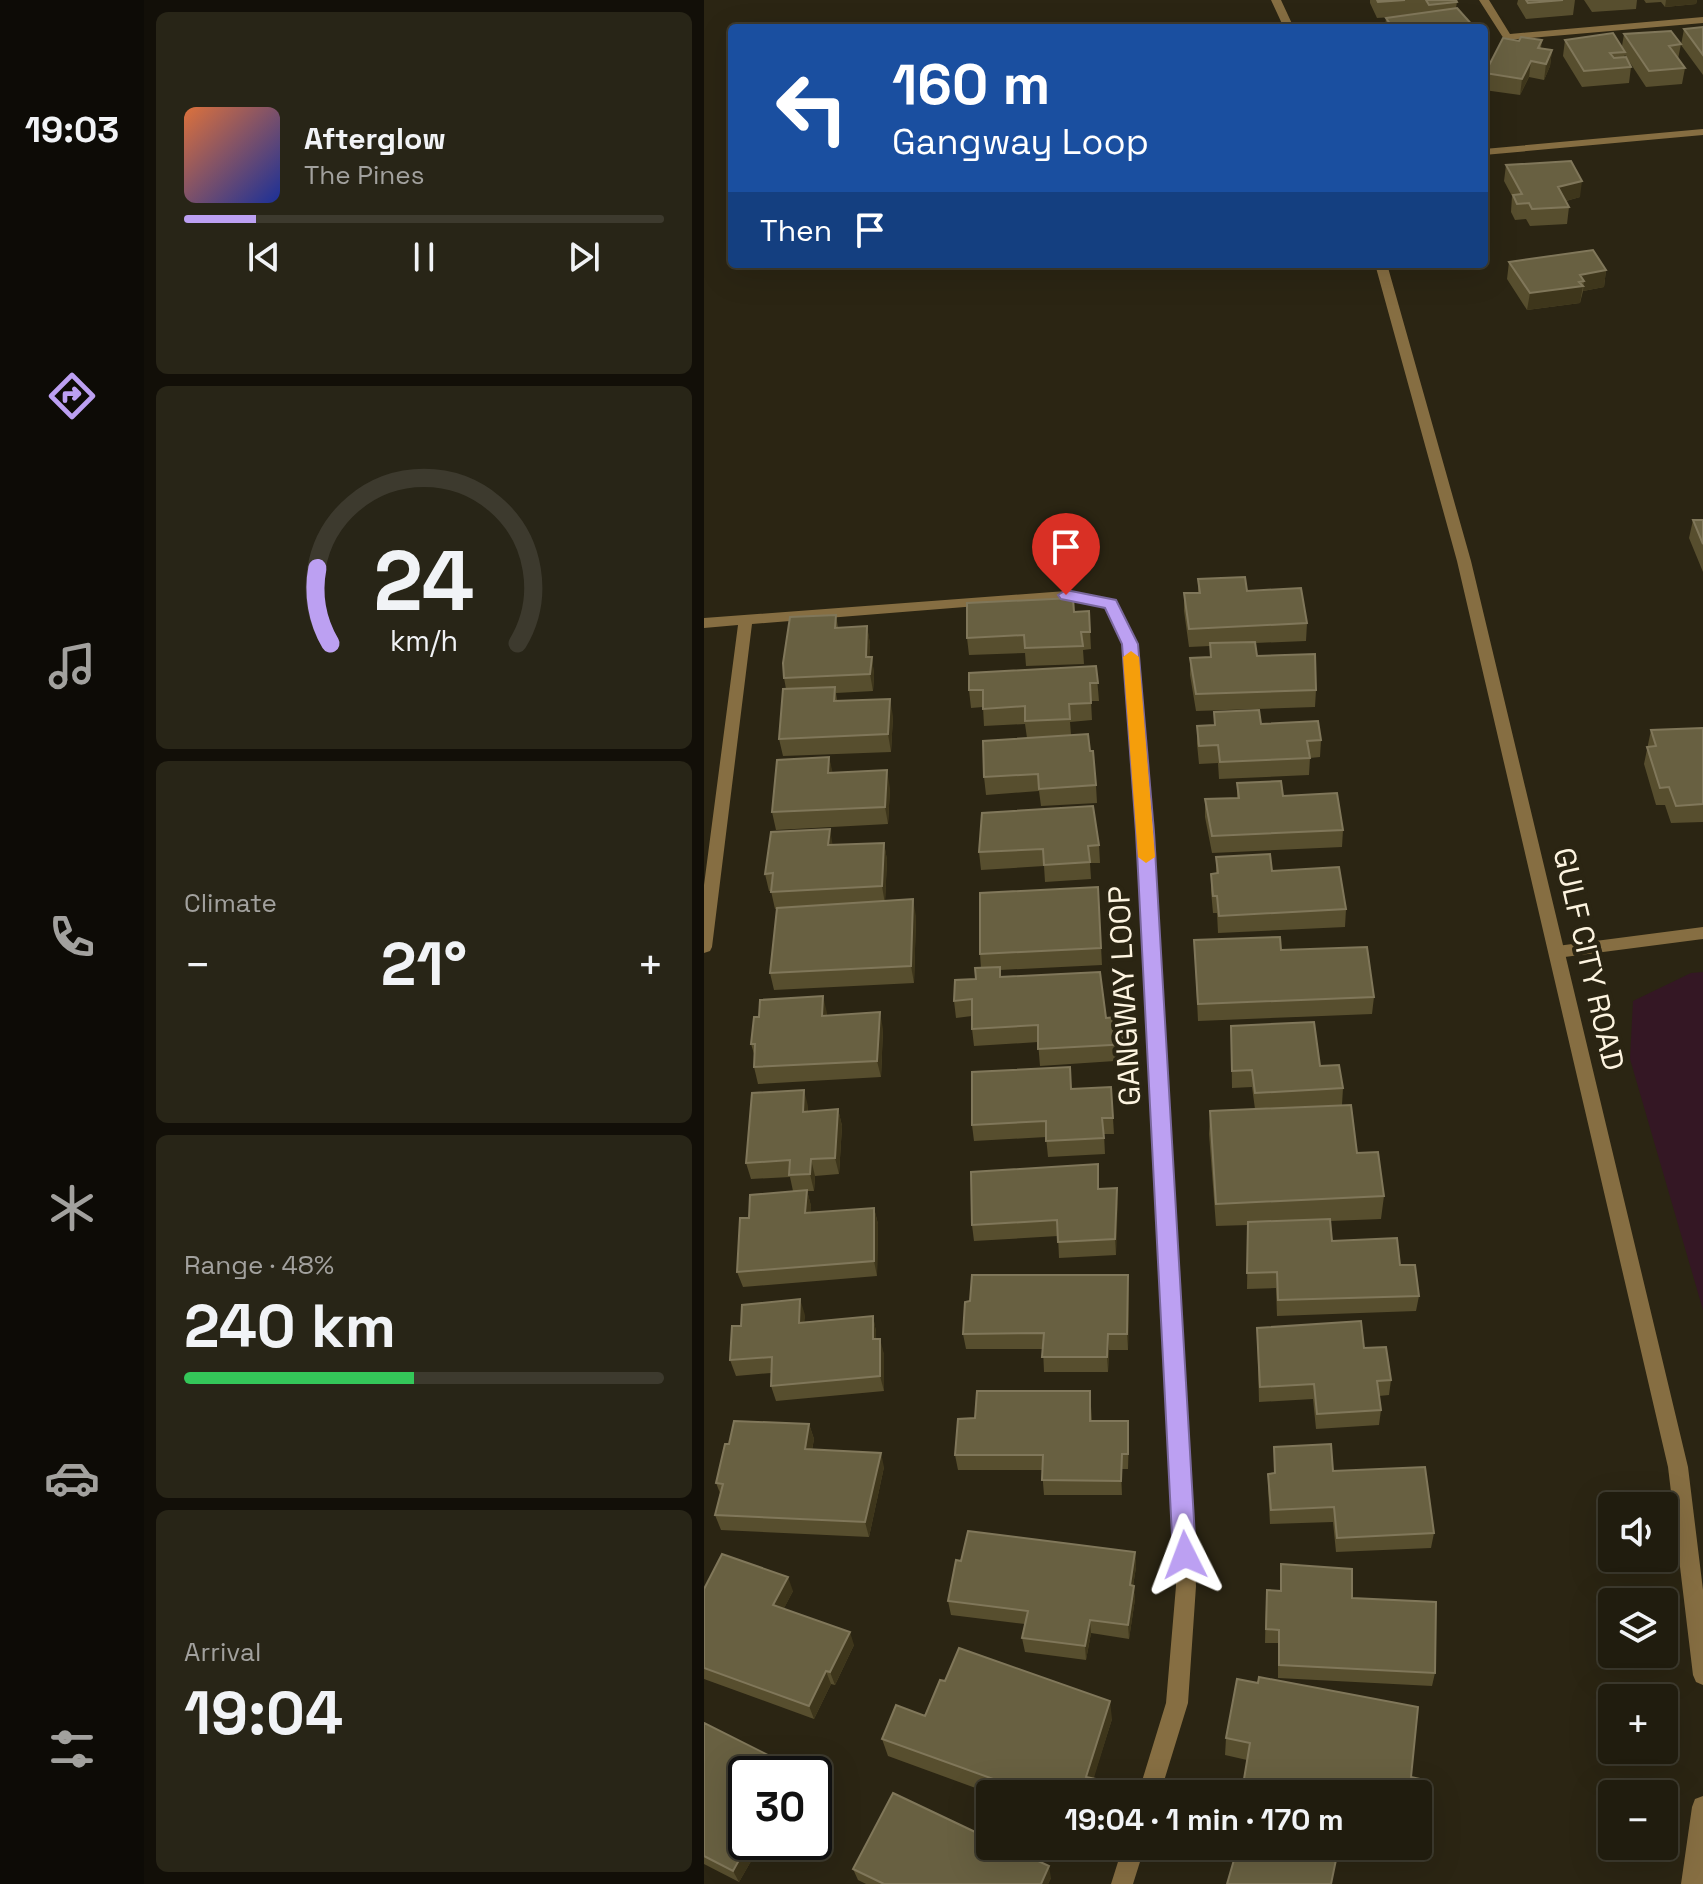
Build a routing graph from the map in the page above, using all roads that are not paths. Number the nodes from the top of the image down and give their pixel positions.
1 (1276, 0) edge
2 (1484, 0) edge
3 (1703, 20) edge
4 (1287, 24) edge
5 (1703, 132) edge
6 (1488, 152) edge
7 (1382, 268) edge
8 (745, 621) junction
9 (704, 623) edge
10 (1703, 933) edge
11 (704, 947) edge
12 (1557, 952) junction
13 (1703, 1675) edge
14 (1153, 1780) edge
15 (1703, 1807) edge
16 (1130, 1860) edge
17 (1122, 1884) edge
18 (1692, 1884) edge

1 - 4 street
2 - 3 street
5 - 6 street
7 - 12 street, GULF CITY ROAD
8 - 9 street, GANGWAY LOOP
8 - 11 street
8 - 14 street, GANGWAY LOOP
10 - 12 street
12 - 13 street, GULF CITY ROAD
15 - 18 street
16 - 17 street

